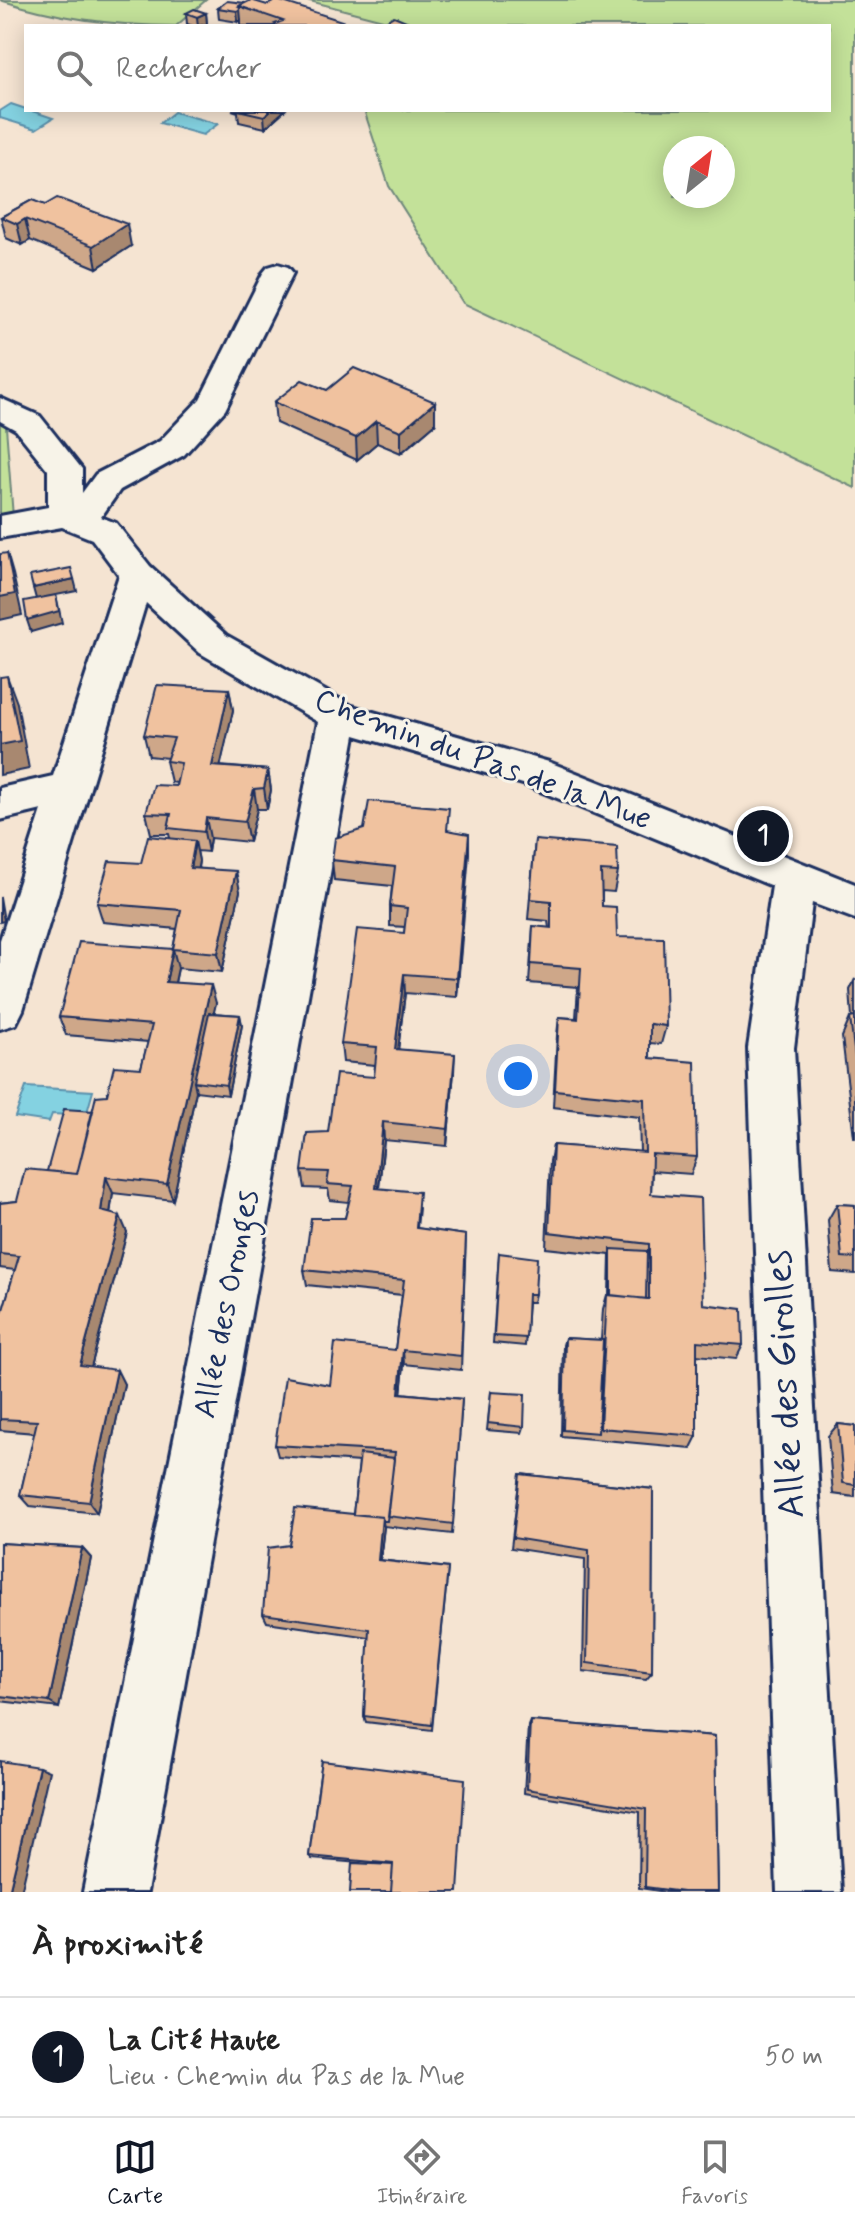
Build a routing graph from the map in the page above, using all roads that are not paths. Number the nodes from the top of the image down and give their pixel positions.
1 (278, 273) dead end
2 (0, 408) edge
3 (73, 518) junction
4 (0, 527) edge
5 (137, 574) junction
6 (339, 716) junction
7 (70, 788) junction
8 (0, 804) edge
9 (794, 878) junction
10 (855, 902) edge
11 (0, 1010) edge
12 (115, 1892) edge
13 (809, 1892) edge

1 - 3 street
2 - 3 street
3 - 4 street
3 - 5 street, Chemin du Pas de la Mue
5 - 6 street, Chemin du Pas de la Mue
5 - 7 street
6 - 9 street, Chemin du Pas de la Mue
6 - 12 street, Allée des Oronges
7 - 8 street
7 - 11 street
9 - 10 street, Chemin du Pas de la Mue
9 - 13 street, Allée des Girolles

